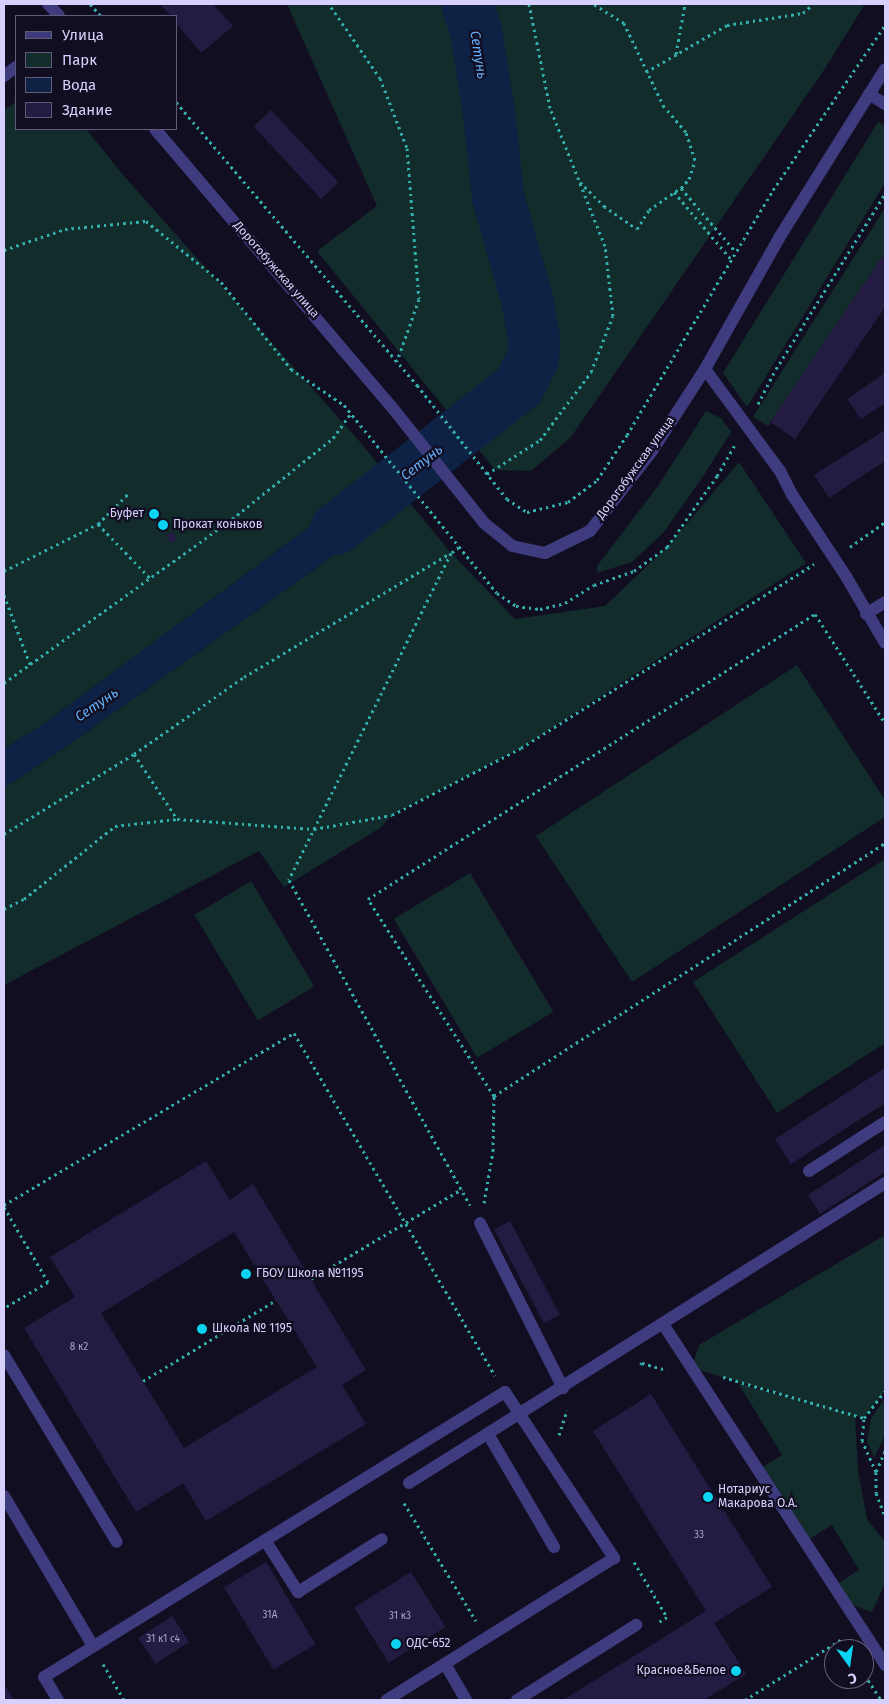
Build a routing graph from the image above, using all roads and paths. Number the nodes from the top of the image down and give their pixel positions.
1 (48, 4) edge
2 (90, 4) edge
3 (529, 4) edge
4 (593, 4) edge
5 (685, 4) edge
6 (813, 4) edge
7 (331, 7) dead end
8 (58, 15) edge
9 (100, 15) edge
10 (885, 25) edge
11 (676, 54) junction
12 (15, 68) edge
13 (885, 69) edge
14 (646, 72) junction
15 (4, 76) edge
16 (869, 94) junction
17 (178, 104) edge
18 (885, 104) edge
19 (156, 130) edge
20 (578, 180) junction
21 (681, 188) junction
22 (674, 192) junction
23 (4, 250) edge
24 (735, 251) junction
25 (730, 258) junction
26 (397, 361) junction
27 (705, 369) junction
28 (351, 413) junction
29 (487, 474) junction
30 (129, 493) dead end
31 (885, 522) edge
32 (98, 524) junction
33 (459, 547) junction
34 (451, 553) junction
35 (830, 554) junction
36 (4, 570) edge
37 (150, 578) junction
38 (4, 595) edge
39 (885, 602) edge
40 (565, 603) dead end
41 (866, 614) junction
42 (885, 643) edge
43 (30, 664) junction
44 (4, 683) edge
45 (885, 723) edge
46 (134, 754) junction
47 (177, 819) junction
48 (314, 829) junction
49 (4, 834) edge
50 (885, 843) edge
51 (4, 909) edge
52 (494, 1096) junction
53 (885, 1122) edge
54 (809, 1171) dead end
55 (885, 1183) edge
56 (462, 1189) junction
57 (4, 1206) edge
58 (406, 1221) junction
59 (480, 1223) junction
60 (311, 1279) dead end
61 (276, 1300) dead end
62 (4, 1308) edge
63 (663, 1324) junction
64 (4, 1355) edge
65 (634, 1368) dead end
66 (692, 1368) junction
67 (494, 1372) dead end
68 (675, 1372) dead end
69 (143, 1381) dead end
70 (563, 1388) junction
71 (885, 1391) edge
72 (573, 1407) dead end
73 (520, 1414) junction
74 (864, 1418) junction
75 (488, 1434) junction
76 (558, 1438) dead end
77 (885, 1451) edge
78 (876, 1472) junction
79 (409, 1483) dead end
80 (4, 1496) edge
81 (404, 1502) dead end
82 (885, 1517) edge
83 (382, 1539) dead end
84 (265, 1540) junction
85 (118, 1542) dead end
86 (554, 1547) dead end
87 (633, 1560) dead end
88 (636, 1625) dead end
89 (651, 1627) dead end
90 (837, 1630) dead end
91 (486, 1638) junction
92 (842, 1638) joint
93 (93, 1646) junction
94 (445, 1664) junction
95 (885, 1666) edge
96 (874, 1689) edge
97 (58, 1700) edge
98 (124, 1700) edge
99 (387, 1700) edge
100 (466, 1700) edge
101 (517, 1700) edge
102 (745, 1700) edge
103 (881, 1700) edge

1 - 8 street
2 - 9 path
3 - 20 path
4 - 14 path
5 - 11 path
6 - 11 path
7 - 26 path
10 - 24 path
11 - 14 path
12 - 15 street
13 - 16 street, Дорогобужская улица
14 - 21 path
16 - 18 street
16 - 27 street, Дорогобужская улица
17 - 26 path
19 - 27 street, Дорогобужская улица
20 - 22 path
20 - 29 path
21 - 22 path
21 - 24 path
22 - 25 path
23 - 28 path
24 - 25 path
25 - 29 path
26 - 29 path
27 - 35 street
28 - 33 path
28 - 37 path
30 - 32 path
31 - 35 path
32 - 36 path
32 - 37 path
33 - 34 path
33 - 40 path
34 - 46 path
34 - 48 path
35 - 41 street
35 - 48 path
37 - 43 path
38 - 43 path
39 - 41 street
41 - 42 street
43 - 44 path
45 - 52 path
46 - 47 path
46 - 49 path
47 - 48 path
47 - 51 path
48 - 56 path
50 - 52 path
52 - 59 path
53 - 54 street
55 - 63 street
56 - 58 path
56 - 59 path
57 - 58 path
57 - 62 path
58 - 60 path
58 - 67 path
59 - 70 street
61 - 69 path
63 - 66 street
63 - 70 street
64 - 85 street
65 - 68 path
66 - 74 path
66 - 95 street
70 - 73 street
71 - 74 path
72 - 76 path
73 - 75 street
73 - 84 street
73 - 91 street
74 - 78 path
75 - 79 street
75 - 86 street
77 - 78 path
78 - 82 path
80 - 93 street
81 - 91 path
83 - 84 street
84 - 93 street
87 - 89 path
88 - 101 street
90 - 92 path
91 - 94 street
92 - 102 path
93 - 97 street
93 - 98 path
94 - 99 street
94 - 100 street
96 - 103 path

